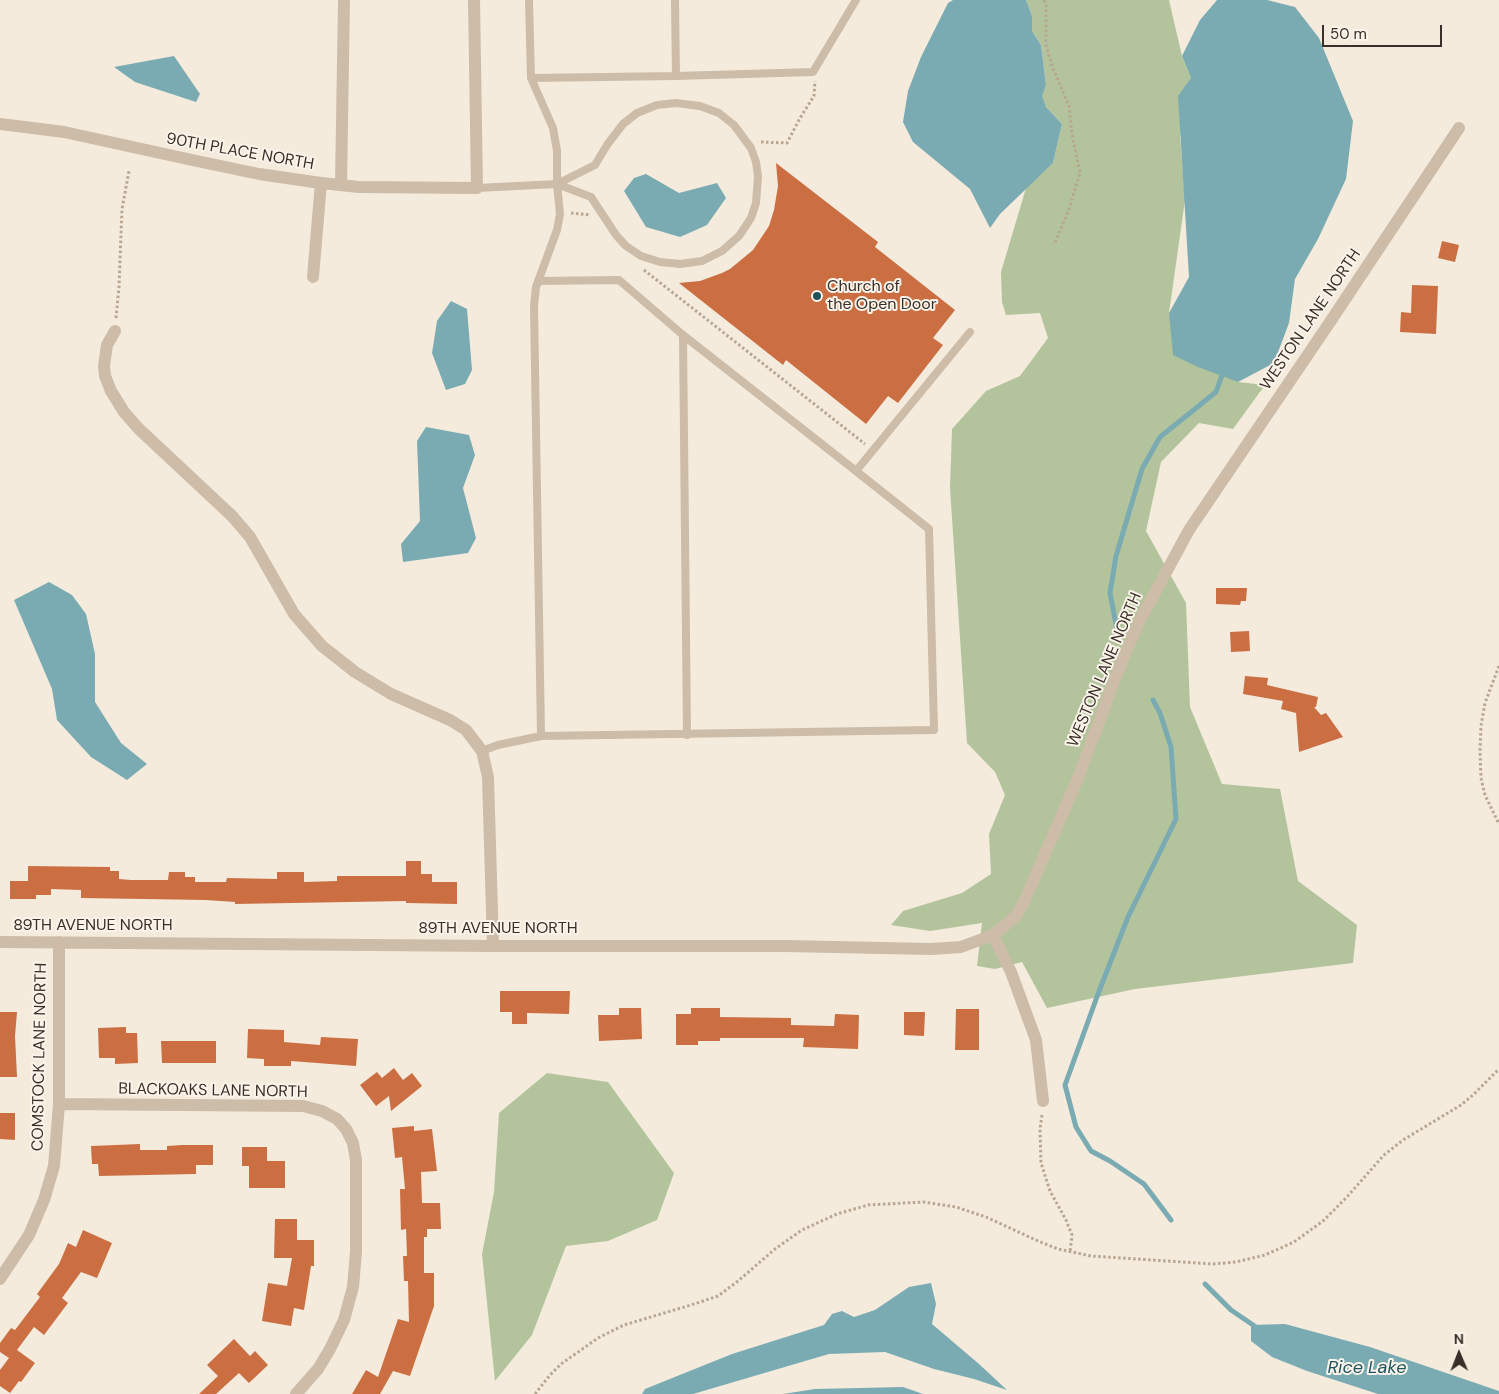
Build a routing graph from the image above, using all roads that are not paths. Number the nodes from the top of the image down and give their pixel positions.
1 (344, 0) edge
2 (474, 0) edge
3 (529, 0) edge
4 (675, 0) edge
5 (856, 0) edge
6 (676, 76) junction
7 (531, 78) junction
8 (0, 124) edge
9 (1459, 128) dead end
10 (321, 183) junction
11 (557, 184) junction
12 (341, 185) junction
13 (477, 188) junction
14 (313, 277) dead end
15 (538, 281) junction
16 (114, 331) road end
17 (970, 332) dead end
18 (683, 335) junction
19 (856, 471) junction
20 (687, 735) junction
21 (541, 736) junction
22 (482, 751) junction
23 (992, 935) junction
24 (0, 942) edge
25 (59, 942) junction
26 (493, 946) junction
27 (1043, 1101) road end
28 (59, 1104) junction
29 (0, 1279) edge
30 (296, 1394) edge

1 - 12 street
2 - 13 street
3 - 7 lane
4 - 6 lane
5 - 6 lane
6 - 7 lane
7 - 11 lane
8 - 10 street, 90TH PLACE NORTH
9 - 23 street, WESTON LANE NORTH
10 - 12 street, 90TH PLACE NORTH
10 - 14 street
11 - 11 lane
11 - 13 lane
11 - 15 lane
12 - 13 street, 90TH PLACE NORTH
15 - 18 lane
15 - 21 lane
16 - 22 street
17 - 19 lane
18 - 19 lane
18 - 20 lane
19 - 20 lane
20 - 21 lane
21 - 22 lane
22 - 26 street
23 - 26 street, 89TH AVENUE NORTH
23 - 27 street
24 - 25 street, 89TH AVENUE NORTH
25 - 26 street, 89TH AVENUE NORTH
25 - 28 street, COMSTOCK LANE NORTH
28 - 29 street, COMSTOCK LANE NORTH
28 - 30 street, BLACKOAKS LANE NORTH

